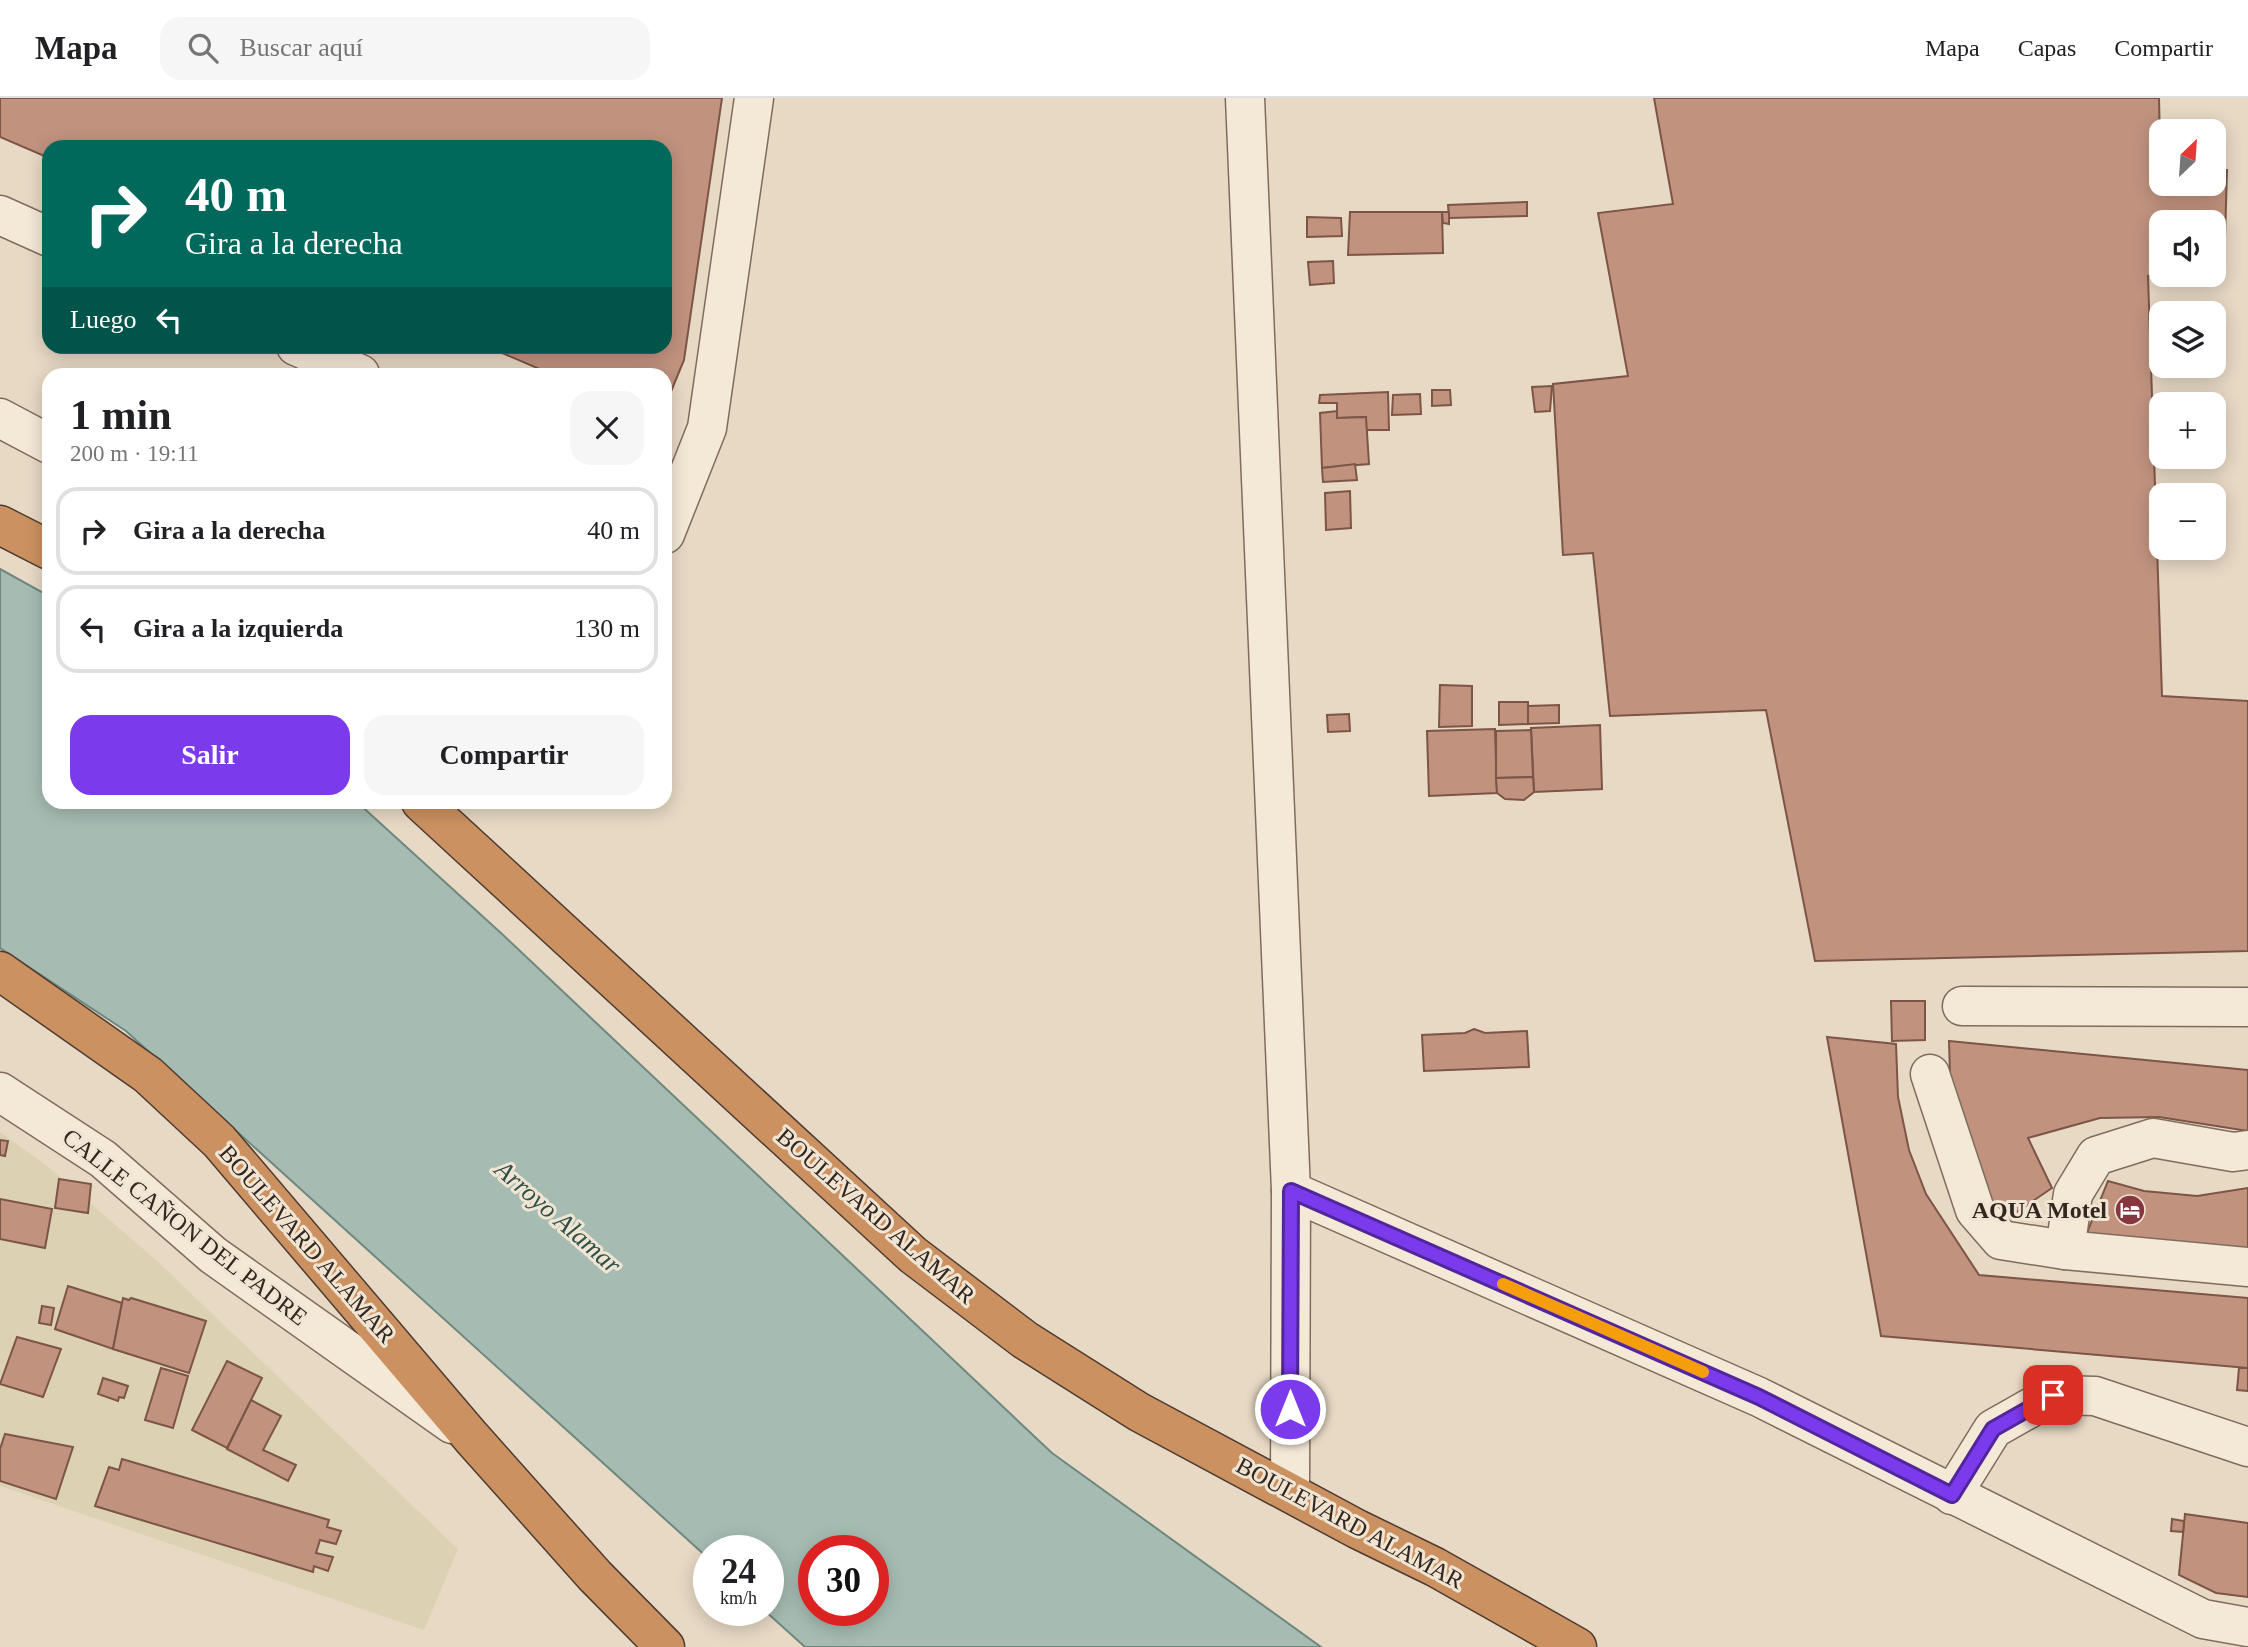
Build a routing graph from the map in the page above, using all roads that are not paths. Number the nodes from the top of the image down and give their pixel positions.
1 (754, 98) edge
2 (1245, 98) edge
3 (0, 215) edge
4 (42, 234) edge
5 (314, 354) edge
6 (346, 368) edge
7 (0, 418) edge
8 (42, 440) edge
9 (672, 510) edge
10 (0, 525) edge
11 (42, 546) edge
12 (429, 809) edge
13 (442, 809) edge
14 (468, 845) junction
15 (0, 971) edge
16 (1962, 1006) dead end
17 (2248, 1007) edge
18 (1930, 1074) dead end
19 (0, 1092) edge
20 (2248, 1150) edge
21 (1291, 1191) junction
22 (2065, 1250) junction
23 (2248, 1267) edge
24 (471, 1437) junction
25 (2248, 1447) edge
26 (1290, 1490) junction
27 (1952, 1495) junction
28 (2248, 1627) edge
29 (665, 1647) edge
30 (1577, 1647) edge

1 - 9 street
2 - 21 street
3 - 4 street
5 - 6 street
7 - 8 street
10 - 11 highway
12 - 14 highway, BOULEVARD ALAMAR
13 - 14 street
14 - 26 highway, BOULEVARD ALAMAR
15 - 24 highway, BOULEVARD ALAMAR
16 - 17 street
18 - 22 street
19 - 24 street, CALLE CAÑON DEL PADRE
20 - 22 street
21 - 26 street
21 - 27 street
22 - 23 street
24 - 29 highway, BOULEVARD ALAMAR
25 - 27 street
26 - 30 highway, BOULEVARD ALAMAR
27 - 28 street

